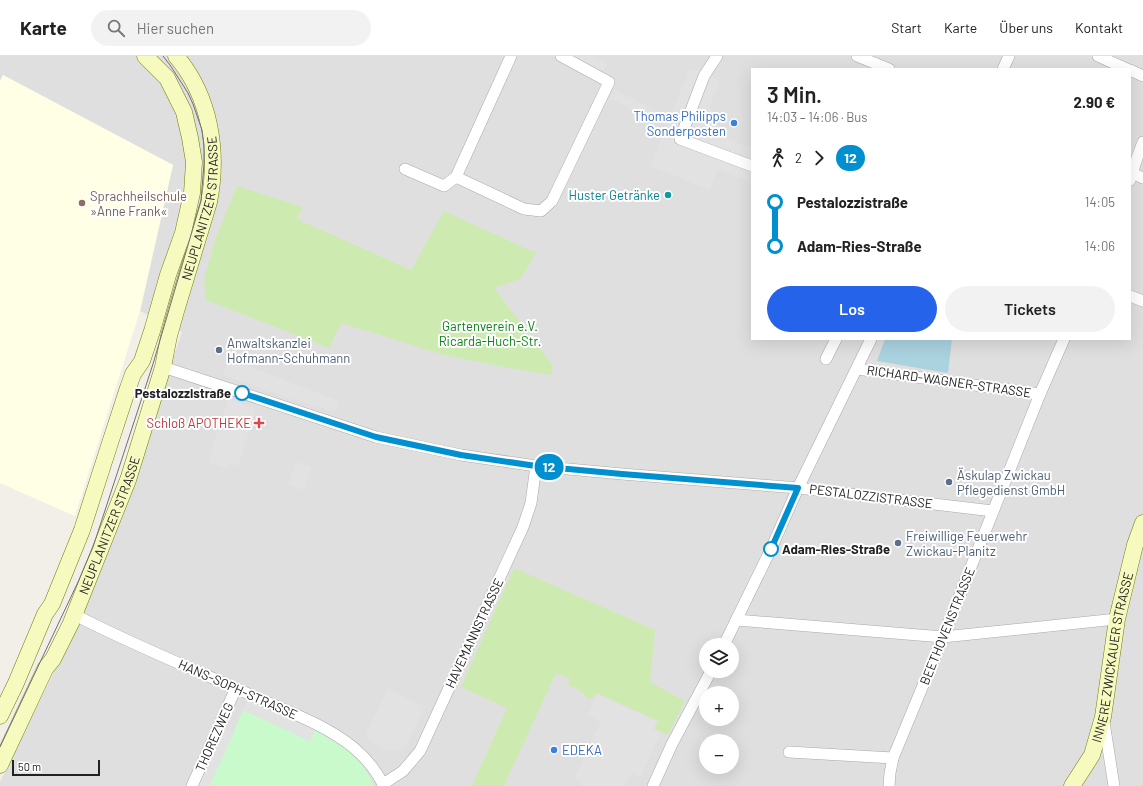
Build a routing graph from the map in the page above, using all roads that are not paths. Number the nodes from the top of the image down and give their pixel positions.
1 (145, 56) edge
2 (176, 56) edge
3 (511, 56) edge
4 (561, 56) edge
5 (717, 56) edge
6 (857, 56) edge
7 (1009, 56) edge
8 (1098, 56) edge
9 (887, 68) edge
10 (1003, 68) edge
11 (1125, 68) edge
12 (1131, 70) edge
13 (1143, 76) edge
14 (1143, 142) edge
15 (751, 166) edge
16 (405, 169) dead end
17 (1131, 175) edge
18 (456, 177) junction
19 (1143, 178) edge
20 (1131, 296) edge
21 (1143, 301) edge
22 (836, 340) edge
23 (871, 340) edge
24 (1064, 340) edge
25 (826, 359) dead end
26 (142, 361) junction
27 (163, 367) junction
28 (857, 368) junction
29 (1040, 394) junction
30 (536, 466) junction
31 (798, 488) junction
32 (994, 511) junction
33 (1143, 523) edge
34 (52, 604) junction
35 (74, 614) junction
36 (1116, 619) junction
37 (736, 620) junction
38 (943, 637) junction
39 (727, 638) edge
40 (707, 678) edge
41 (236, 688) junction
42 (0, 716) edge
43 (1103, 717) junction
44 (789, 752) dead end
45 (892, 758) junction
46 (0, 763) edge
47 (384, 785) edge
48 (1111, 785) edge
49 (192, 786) edge
50 (653, 786) edge
51 (889, 786) edge
52 (1072, 786) edge

1 - 26 street, NEUPLANITZER STRASSE
2 - 27 street, NEUPLANITZER STRASSE
3 - 18 street
4 - 18 street
5 - 15 street
6 - 9 street
7 - 10 street
8 - 11 street
12 - 13 street
14 - 17 street
16 - 18 street
17 - 19 street
20 - 21 street
22 - 25 street
23 - 28 street
24 - 29 street, BEETHOVENSTRASSE
26 - 27 street
26 - 34 street, NEUPLANITZER STRASSE
27 - 30 street, PESTALOZZISTRASSE
27 - 35 street, NEUPLANITZER STRASSE
28 - 29 street, RICHARD-WAGNER-STRASSE
28 - 31 street
29 - 32 street, BEETHOVENSTRASSE
30 - 31 street, PESTALOZZISTRASSE
30 - 47 street, HAVEMANNSTRASSE
31 - 32 street, PESTALOZZISTRASSE
31 - 37 street
32 - 38 street, BEETHOVENSTRASSE
33 - 36 street, INNERE ZWICKAUER STRASSE
34 - 35 street
34 - 42 street, NEUPLANITZER STRASSE
35 - 41 street, HANS-SOPH-STRASSE
35 - 46 street, NEUPLANITZER STRASSE
36 - 38 street
36 - 43 street, INNERE ZWICKAUER STRASSE
37 - 38 street
37 - 39 street
38 - 45 street, BEETHOVENSTRASSE
40 - 50 street
41 - 47 street, HANS-SOPH-STRASSE
41 - 49 street, THOREZWEG
43 - 48 street
43 - 52 street, INNERE ZWICKAUER STRASSE
44 - 45 street
45 - 51 street, BEETHOVENSTRASSE

